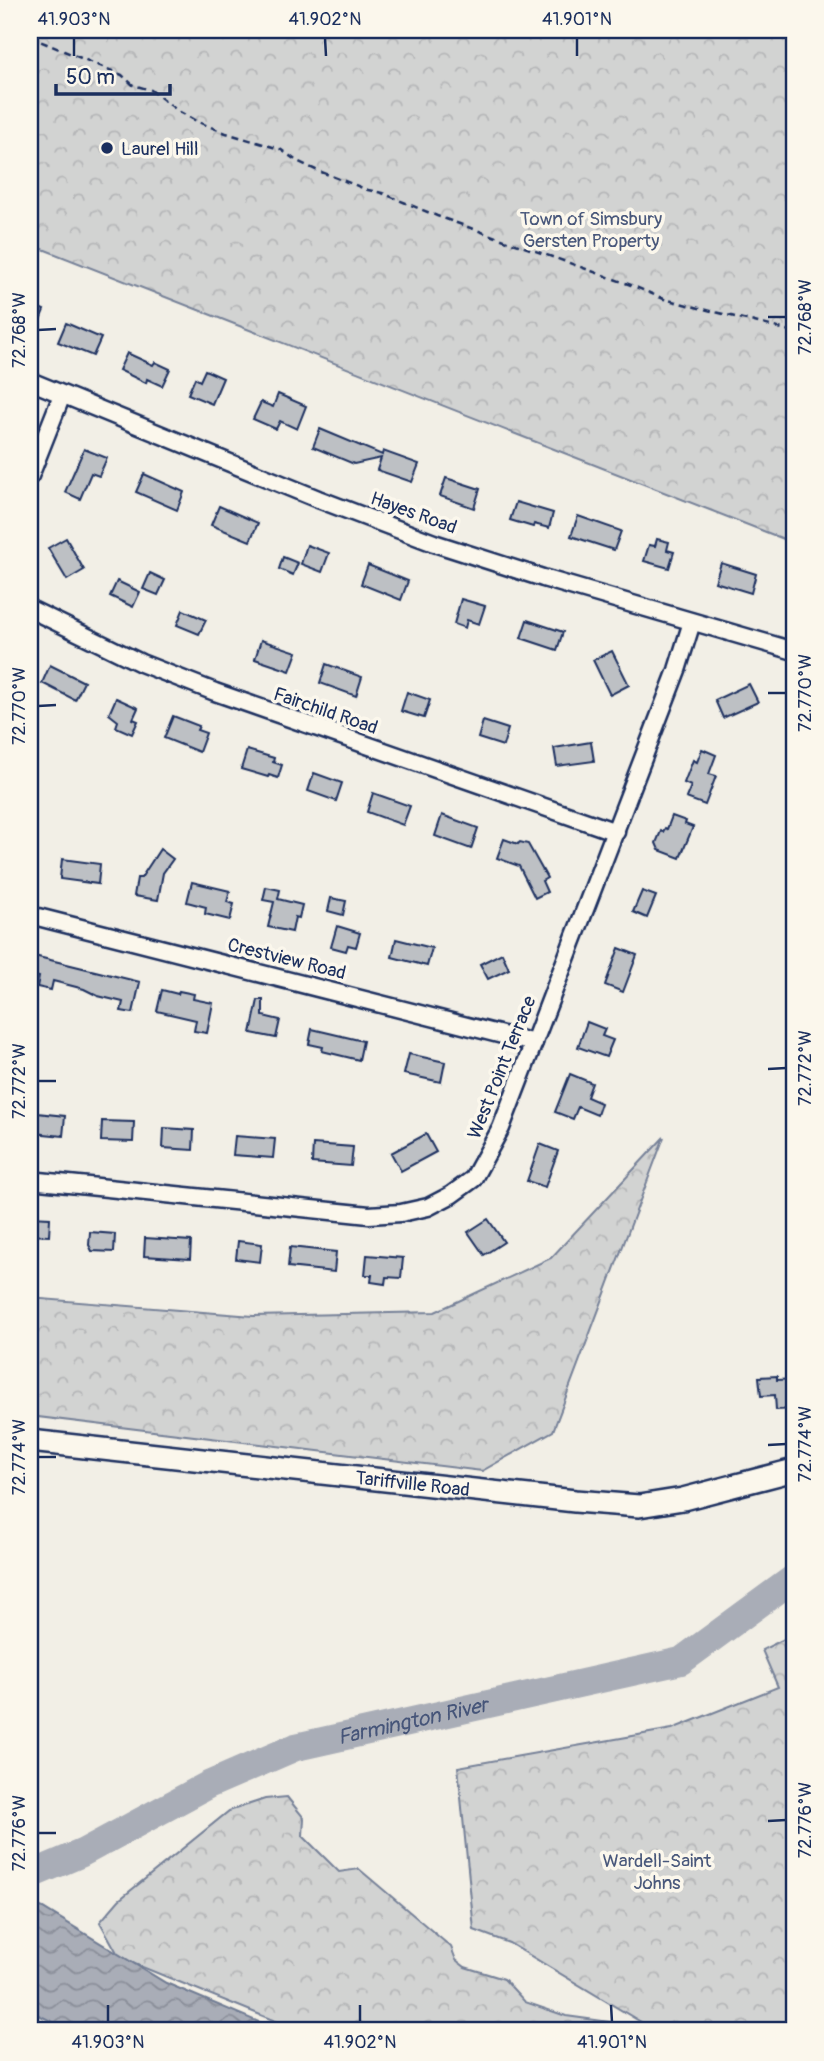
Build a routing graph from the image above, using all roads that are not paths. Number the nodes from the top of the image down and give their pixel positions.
1 (30, 381) edge
2 (62, 395) junction
3 (30, 476) edge
4 (30, 609) edge
5 (692, 622) junction
6 (794, 651) edge
7 (615, 832) junction
8 (30, 915) edge
9 (534, 1043) junction
10 (30, 1180) edge
11 (30, 1441) edge
12 (794, 1470) edge

1 - 2 street, Hayes Road
2 - 3 street
2 - 5 street, Hayes Road
4 - 7 street, Fairchild Road
5 - 6 street, Hayes Road
5 - 7 street, West Point Terrace
7 - 9 street, West Point Terrace
8 - 9 street, Crestview Road
9 - 10 street, West Point Terrace
11 - 12 main road, Tariffville Road

